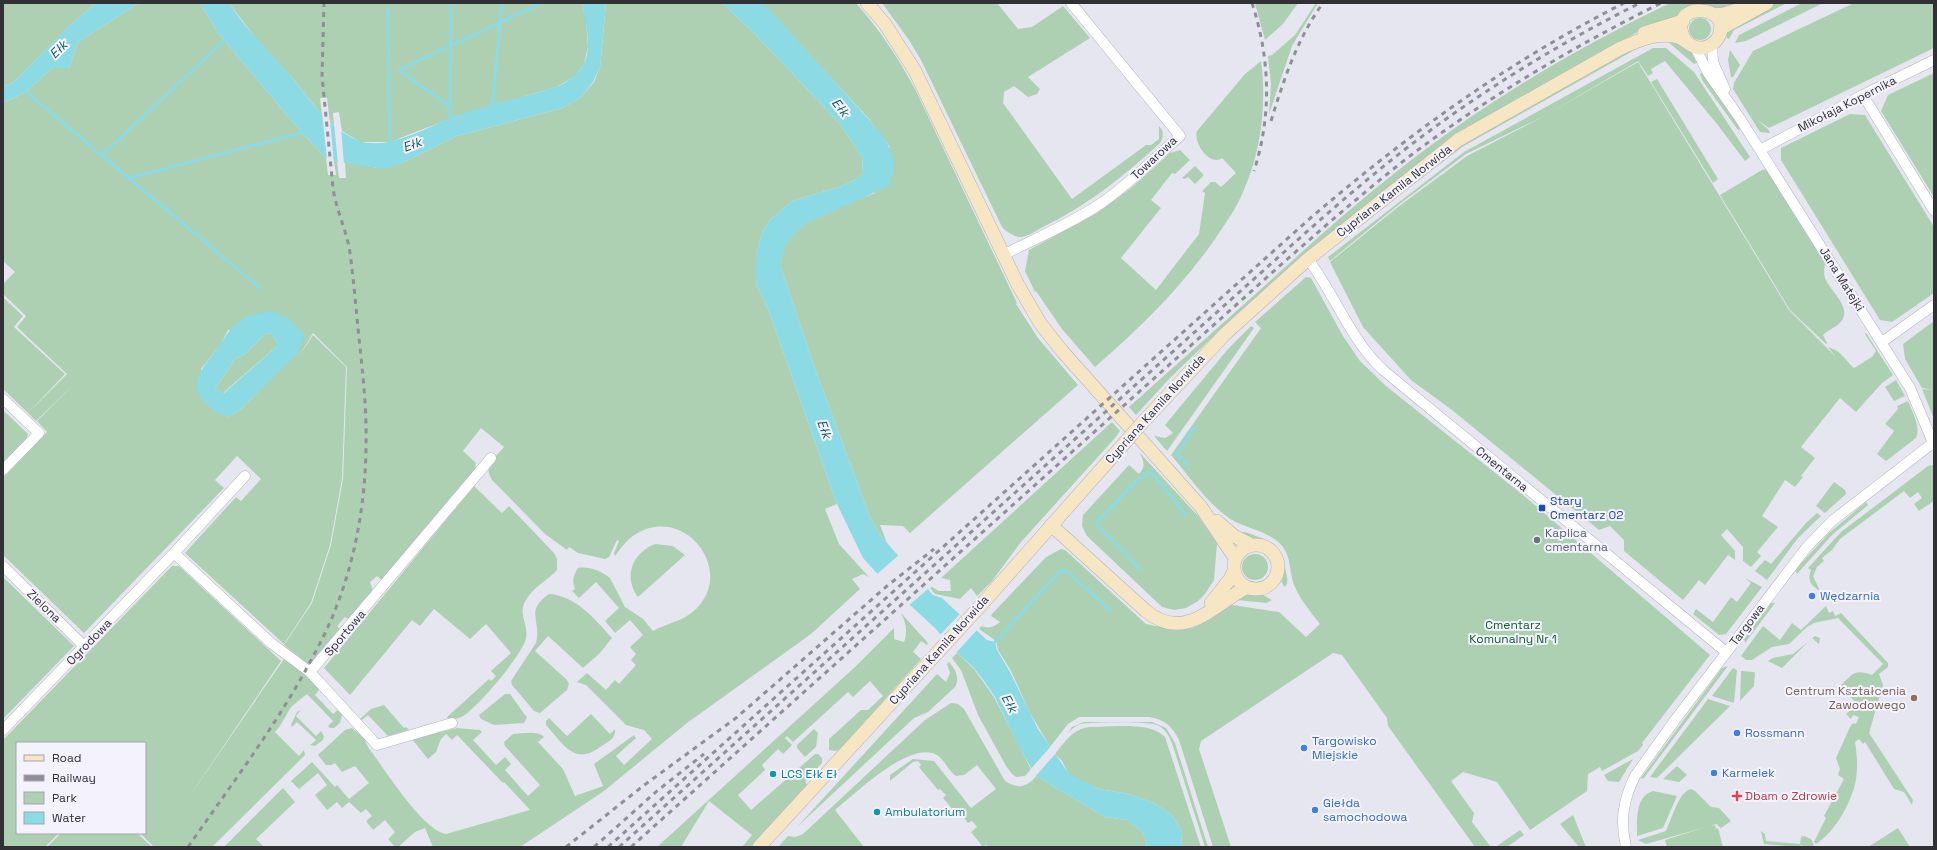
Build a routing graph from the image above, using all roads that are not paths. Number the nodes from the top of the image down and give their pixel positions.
1 (867, 3) edge
2 (1071, 3) edge
3 (1758, 3) edge
4 (1767, 3) edge
5 (1714, 15) junction
6 (1683, 21) junction
7 (1720, 29) junction
8 (1690, 44) junction
9 (1712, 44) junction
10 (1619, 49) junction
11 (1934, 60) edge
12 (1863, 95) junction
13 (1739, 117) junction
14 (1760, 150) junction
15 (1934, 211) edge
16 (1003, 255) junction
17 (1308, 259) junction
18 (1934, 304) edge
19 (1882, 342) junction
20 (3, 399) edge
21 (1934, 444) edge
22 (492, 458) dead end
23 (3, 470) edge
24 (245, 476) dead end
25 (1201, 507) junction
26 (1051, 525) junction
27 (1252, 545) junction
28 (174, 553) junction
29 (1235, 564) junction
30 (3, 566) edge
31 (1246, 587) junction
32 (1192, 621) junction
33 (85, 647) junction
34 (1726, 652) junction
35 (310, 672) junction
36 (452, 723) dead end
37 (3, 730) edge
38 (759, 847) edge
39 (1626, 847) edge

1 - 16 street
2 - 16 street, Towarowa
3 - 5 street
4 - 7 street
5 - 6 street
5 - 7 street
6 - 8 street
6 - 10 street, Cypriana Kamila Norwida
7 - 9 street
8 - 9 street
8 - 10 street, Cypriana Kamila Norwida
8 - 13 street, Jana Matejki
9 - 13 street, Jana Matejki
10 - 17 street, Cypriana Kamila Norwida
11 - 12 street, Mikołaja Kopernika
12 - 14 street, Mikołaja Kopernika
12 - 15 street
13 - 14 street, Jana Matejki
14 - 19 street, Jana Matejki
16 - 25 street
17 - 26 street, Cypriana Kamila Norwida, bridge
17 - 34 street, Cmentarna
18 - 19 street
19 - 21 street, Jana Matejki
20 - 23 street
21 - 34 street, Targowa
22 - 35 street, Sportowa
24 - 28 street, Ogrodowa
25 - 27 street
25 - 29 street
26 - 32 street
26 - 38 street, Cypriana Kamila Norwida
27 - 29 street
27 - 31 street
28 - 33 street, Ogrodowa
28 - 35 street
29 - 31 street
29 - 32 street
30 - 33 street, Zielona
31 - 32 street
33 - 37 street, Ogrodowa
34 - 39 street, Targowa
35 - 36 street

